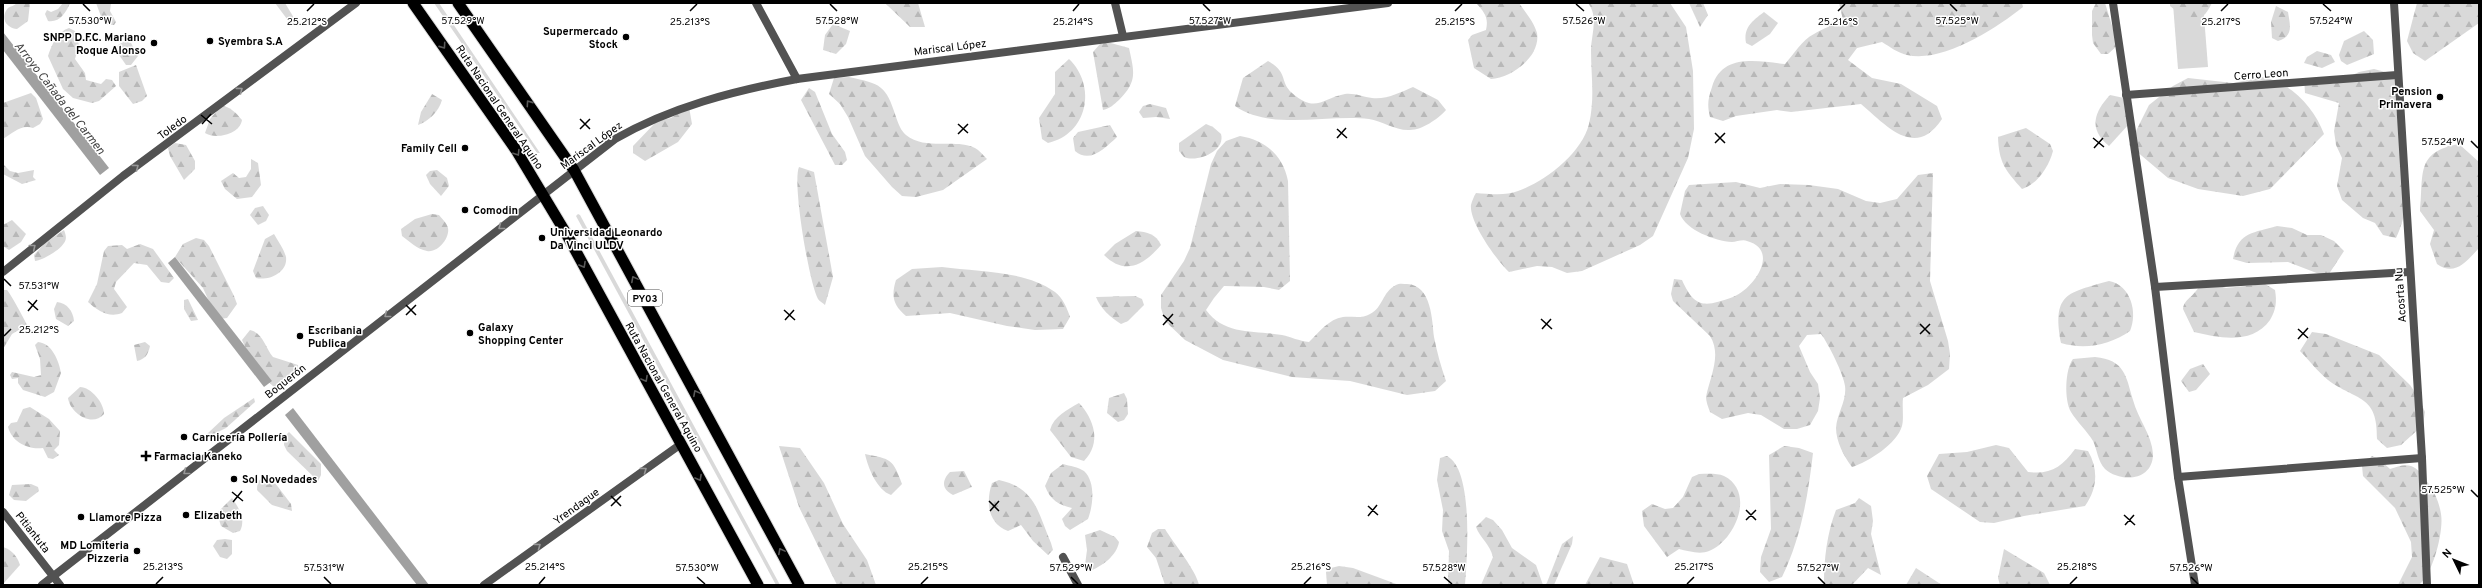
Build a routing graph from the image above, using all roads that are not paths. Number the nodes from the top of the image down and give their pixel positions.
1 (356, 3) edge
2 (413, 3) edge
3 (458, 3) edge
4 (756, 3) edge
5 (1115, 3) edge
6 (1388, 3) edge
7 (2114, 3) edge
8 (2394, 3) edge
9 (1123, 36) junction
10 (2397, 75) junction
11 (797, 79) junction
12 (2126, 95) junction
13 (574, 170) junction
14 (543, 195) junction
15 (3, 272) edge
16 (2409, 272) junction
17 (2155, 286) junction
18 (681, 444) junction
19 (2422, 458) junction
20 (2178, 477) junction
21 (3, 512) edge
22 (1063, 557) dead end
23 (53, 576) junction
24 (42, 585) edge
25 (60, 585) edge
26 (484, 585) edge
27 (758, 585) edge
28 (799, 585) edge
29 (1078, 585) edge
30 (2195, 585) edge
31 (2427, 585) edge

15 -> 1 street, Toledo
2 -> 14 highway, Ruta Nacional General Aquino
13 -> 3 highway, PY03
4 - 11 street
5 - 9 street
6 - 9 street, Mariscal López
7 - 12 street
8 - 10 street, Acosrta Nu
9 - 11 street, Mariscal López
10 - 12 street, Cerro Leon
10 - 16 street, Acosrta Nu
11 - 13 street, Mariscal López
12 - 17 street
13 - 14 street, Mariscal López
28 -> 13 highway, PY03
14 -> 18 highway, Ruta Nacional General Aquino
14 -> 23 street, Boquerón
16 - 17 street
16 - 19 street, Acosrta Nu
17 - 20 street
26 -> 18 street, Yrendague
18 -> 27 highway, Ruta Nacional General Aquino
19 - 20 street
19 - 31 street, Acosrta Nu
20 - 30 street
21 - 23 street, Pitiantuta
22 - 29 street
23 - 24 street, Boquerón
23 - 25 street, Pitiantuta

